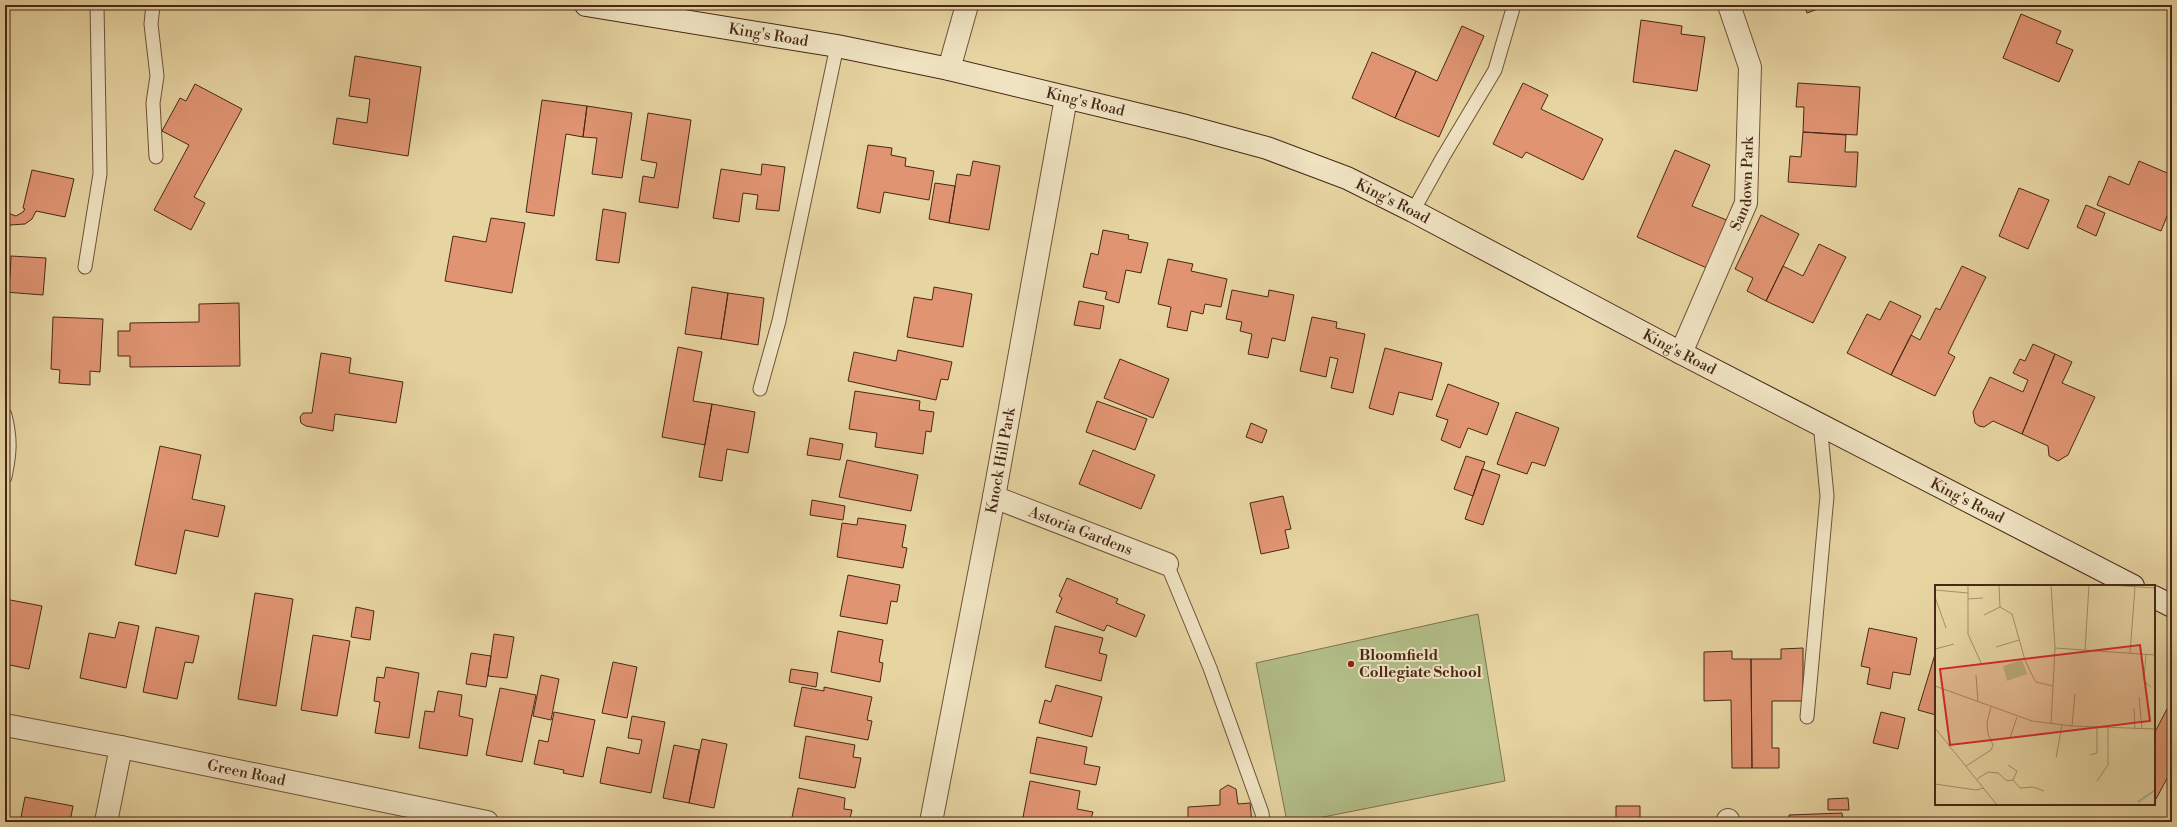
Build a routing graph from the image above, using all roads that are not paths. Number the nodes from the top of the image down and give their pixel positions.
1 (97, 5) edge
2 (153, 5) edge
3 (586, 5) edge
4 (968, 5) edge
5 (1514, 5) edge
6 (1729, 5) edge
7 (837, 46) junction
8 (949, 69) junction
9 (1066, 98) junction
10 (156, 157) dead end
11 (1413, 211) junction
12 (85, 267) dead end
13 (1681, 353) junction
14 (760, 389) dead end
15 (5, 415) edge
16 (1820, 423) junction
17 (5, 477) edge
18 (994, 497) junction
19 (1167, 564) joint
20 (2130, 585) edge
21 (2155, 598) edge
22 (2172, 606) edge
23 (1807, 717) dead end
24 (5, 725) edge
25 (121, 747) junction
26 (106, 822) edge
27 (486, 822) edge
28 (931, 822) edge
29 (1263, 822) edge

1 - 12 lane
2 - 10 lane
3 - 7 street, King's Road
4 - 8 street
5 - 11 lane
6 - 13 street, Sandown Park
7 - 8 street, King's Road
7 - 14 lane
8 - 9 street, King's Road
9 - 11 street, King's Road
9 - 18 street, Knock Hill Park
11 - 13 street, King's Road
13 - 16 street, King's Road
15 - 17 lane
16 - 20 street, King's Road
16 - 23 lane
18 - 19 street, Astoria Gardens
18 - 28 street, Knock Hill Park
19 - 29 lane
21 - 22 street
24 - 25 street, Green Road
25 - 26 street
25 - 27 street, Green Road

